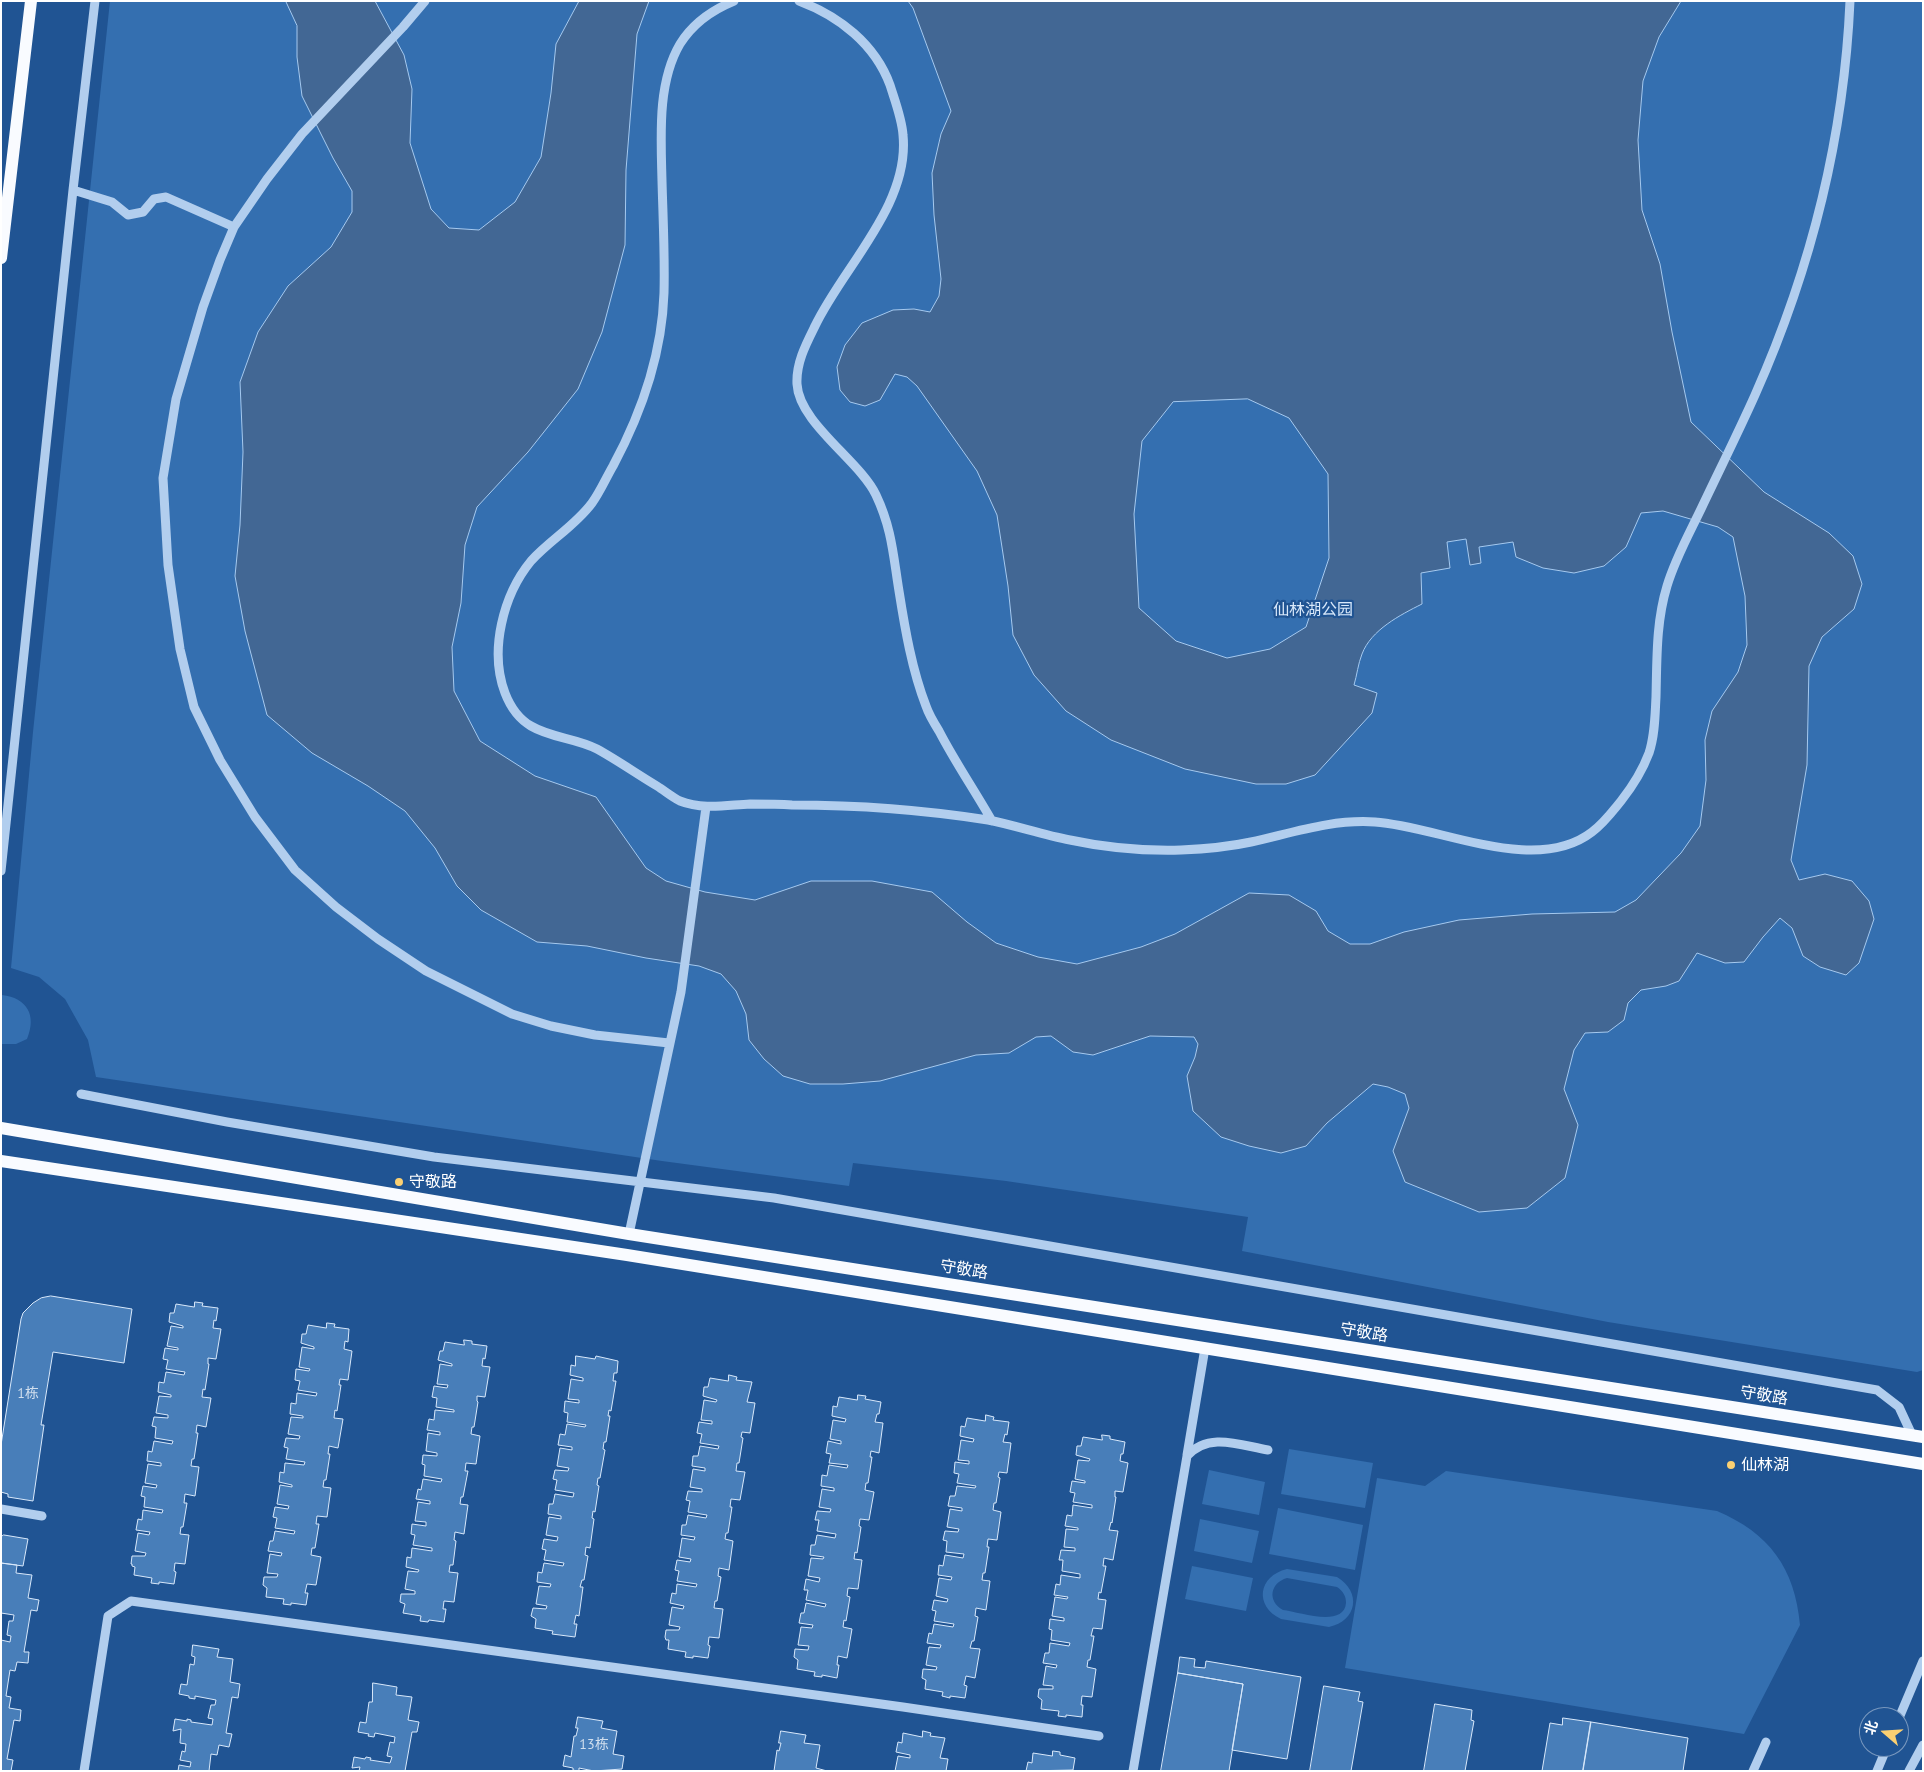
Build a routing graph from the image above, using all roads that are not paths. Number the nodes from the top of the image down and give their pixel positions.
1 (31, 1) edge
2 (95, 1) edge
3 (425, 1) edge
4 (734, 1) edge
5 (799, 1) edge
6 (1850, 1) edge
7 (73, 190) junction
8 (234, 227) junction
9 (1, 258) edge
10 (706, 807) junction
11 (992, 821) junction
12 (1, 871) edge
13 (669, 1042) junction
14 (81, 1094) dead end
15 (1, 1128) edge
16 (1, 1161) edge
17 (640, 1183) junction
18 (629, 1234) junction
19 (1205, 1348) junction
20 (1918, 1436) edge
21 (1268, 1450) dead end
22 (1187, 1456) junction
23 (1923, 1464) edge
24 (1, 1509) edge
25 (42, 1516) dead end
26 (1923, 1661) edge
27 (1904, 1707) edge
28 (1099, 1736) dead end
29 (1766, 1742) dead end
30 (1923, 1745) edge
31 (1883, 1757) edge
32 (84, 1771) edge
33 (1133, 1771) edge
34 (1753, 1771) edge
35 (1877, 1771) edge
36 (1910, 1771) edge

1 - 9 main road
2 - 7 street
3 - 8 street
4 - 10 street
5 - 11 street
6 - 11 street
7 - 8 street
7 - 12 street
8 - 13 street
10 - 11 street
10 - 13 street
13 - 17 street
14 - 17 street
15 - 18 main road, 守敬路
16 - 19 main road
17 - 18 street
17 - 20 street
18 - 20 main road, 守敬路
19 - 22 street
19 - 23 main road
21 - 22 street
22 - 33 street
24 - 25 street
26 - 27 street
28 - 32 street
29 - 34 street
30 - 36 street
31 - 35 street

